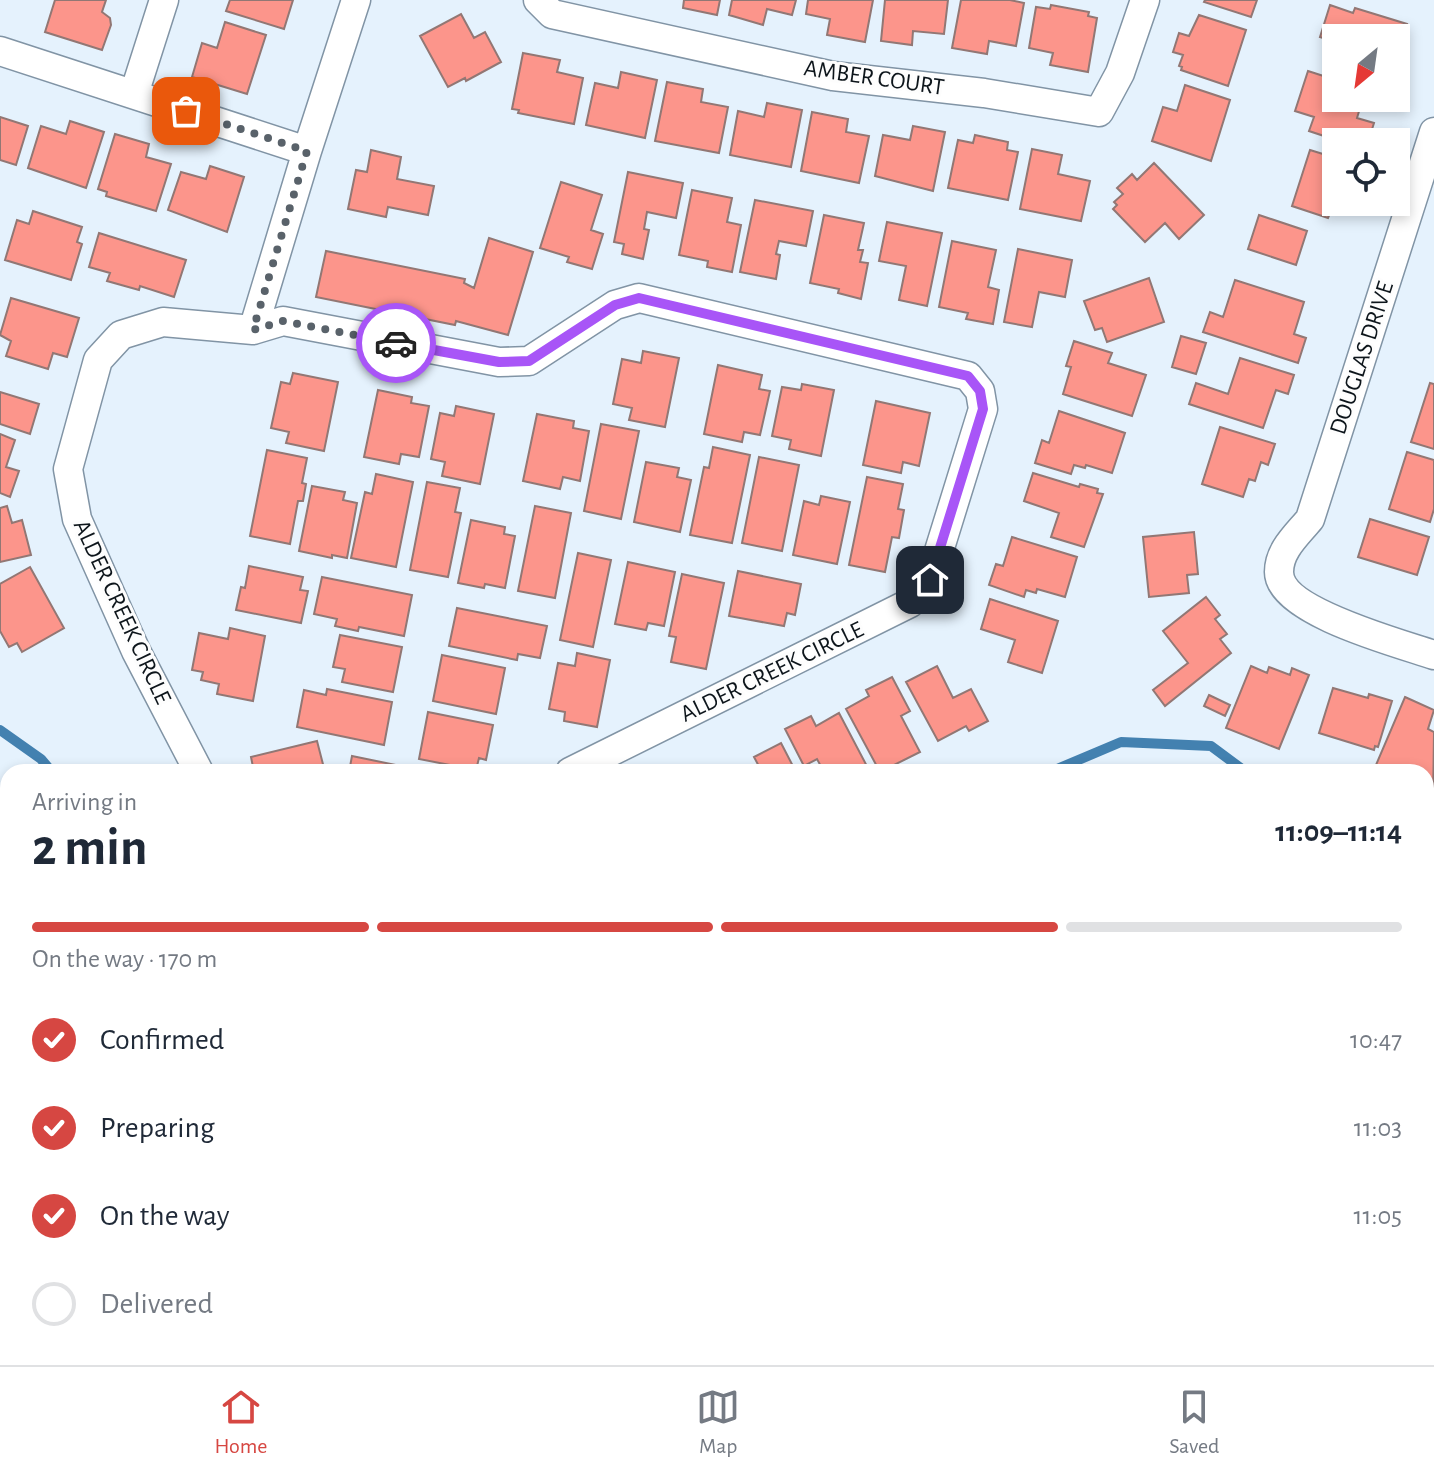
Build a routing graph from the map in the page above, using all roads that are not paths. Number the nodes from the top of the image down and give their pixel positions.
1 (164, 0) edge
2 (356, 0) edge
3 (538, 0) edge
4 (1145, 0) edge
5 (0, 51) edge
6 (134, 94) junction
7 (1434, 132) edge
8 (307, 151) junction
9 (253, 330) junction
10 (1434, 655) edge
11 (195, 764) edge
12 (586, 764) edge

1 - 6 street
2 - 8 street
3 - 4 street, AMBER COURT
5 - 6 street
6 - 8 street
7 - 10 street, DOUGLAS DRIVE
8 - 9 street
9 - 11 street, ALDER CREEK CIRCLE
9 - 12 street, ALDER CREEK CIRCLE

